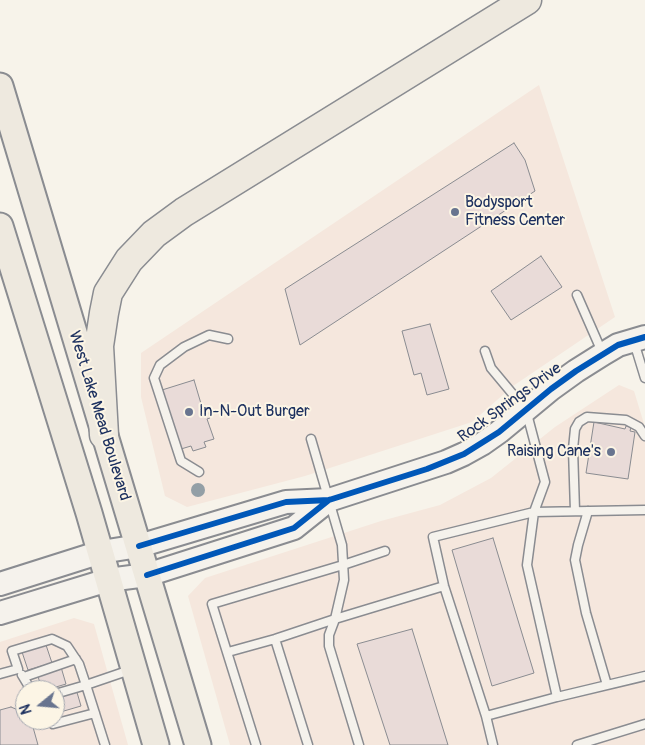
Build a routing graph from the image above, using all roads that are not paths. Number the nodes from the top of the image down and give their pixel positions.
1 (527, 0) edge
2 (0, 86) edge
3 (0, 226) edge
4 (577, 295) dead end
5 (639, 338) edge
6 (228, 339) dead end
7 (485, 351) dead end
8 (603, 354) junction
9 (645, 378) edge
10 (526, 410) junction
11 (104, 435) junction
12 (645, 436) edge
13 (311, 439) dead end
14 (199, 472) dead end
15 (329, 500) junction
16 (645, 510) edge
17 (575, 511) junction
18 (588, 511) junction
19 (534, 512) junction
20 (139, 546) junction
21 (385, 551) dead end
22 (101, 552) junction
23 (343, 565) junction
24 (147, 575) junction
25 (108, 580) junction
26 (0, 584) edge
27 (444, 586) junction
28 (0, 613) edge
29 (335, 619) junction
30 (275, 639) junction
31 (228, 652) junction
32 (76, 659) junction
33 (18, 669) junction
34 (133, 669) junction
35 (0, 674) edge
36 (645, 676) edge
37 (24, 677) junction
38 (26, 680) edge
39 (86, 685) junction
40 (607, 685) junction
41 (65, 691) edge
42 (557, 697) junction
43 (96, 713) junction
44 (486, 716) junction
45 (65, 721) edge
46 (645, 724) edge
47 (104, 745) edge
48 (156, 745) edge
49 (198, 745) edge
50 (256, 745) edge
51 (308, 745) edge
52 (358, 745) edge
53 (493, 745) edge
54 (577, 745) edge

1 - 11 highway
2 - 11 main road, West Lake Mead Boulevard
3 - 22 main road
4 - 8 lane
5 - 8 street, Rock Springs Drive
5 - 9 lane
6 - 14 lane
7 - 10 lane
8 - 10 street, Rock Springs Drive
10 - 15 street, Rock Springs Drive
10 - 19 lane
11 - 20 main road, West Lake Mead Boulevard
12 - 17 lane
13 - 15 lane
15 - 20 street, Rock Springs Drive
15 - 23 lane
15 - 24 street, Rock Springs Drive
16 - 18 lane
17 - 18 lane
17 - 19 lane
18 - 40 lane
19 - 27 lane
19 - 42 lane
20 - 22 street, Rock Springs Drive
20 - 24 main road, West Lake Mead Boulevard
21 - 23 lane
22 - 25 main road
22 - 26 street, Rock Springs Drive
23 - 29 lane
23 - 31 lane
24 - 25 street, Rock Springs Drive
24 - 49 main road, West Lake Mead Boulevard
25 - 28 street, Rock Springs Drive
25 - 34 main road
27 - 29 lane
27 - 44 lane
29 - 30 lane
29 - 52 lane
30 - 31 lane
30 - 51 lane
31 - 50 lane
32 - 33 lane
32 - 37 lane
32 - 39 lane
33 - 35 lane
33 - 37 lane
34 - 39 lane
34 - 48 main road
36 - 40 lane
37 - 38 lane
39 - 41 lane
39 - 43 lane
40 - 42 lane
42 - 44 lane
43 - 45 lane
43 - 47 lane
44 - 53 lane
46 - 54 lane

